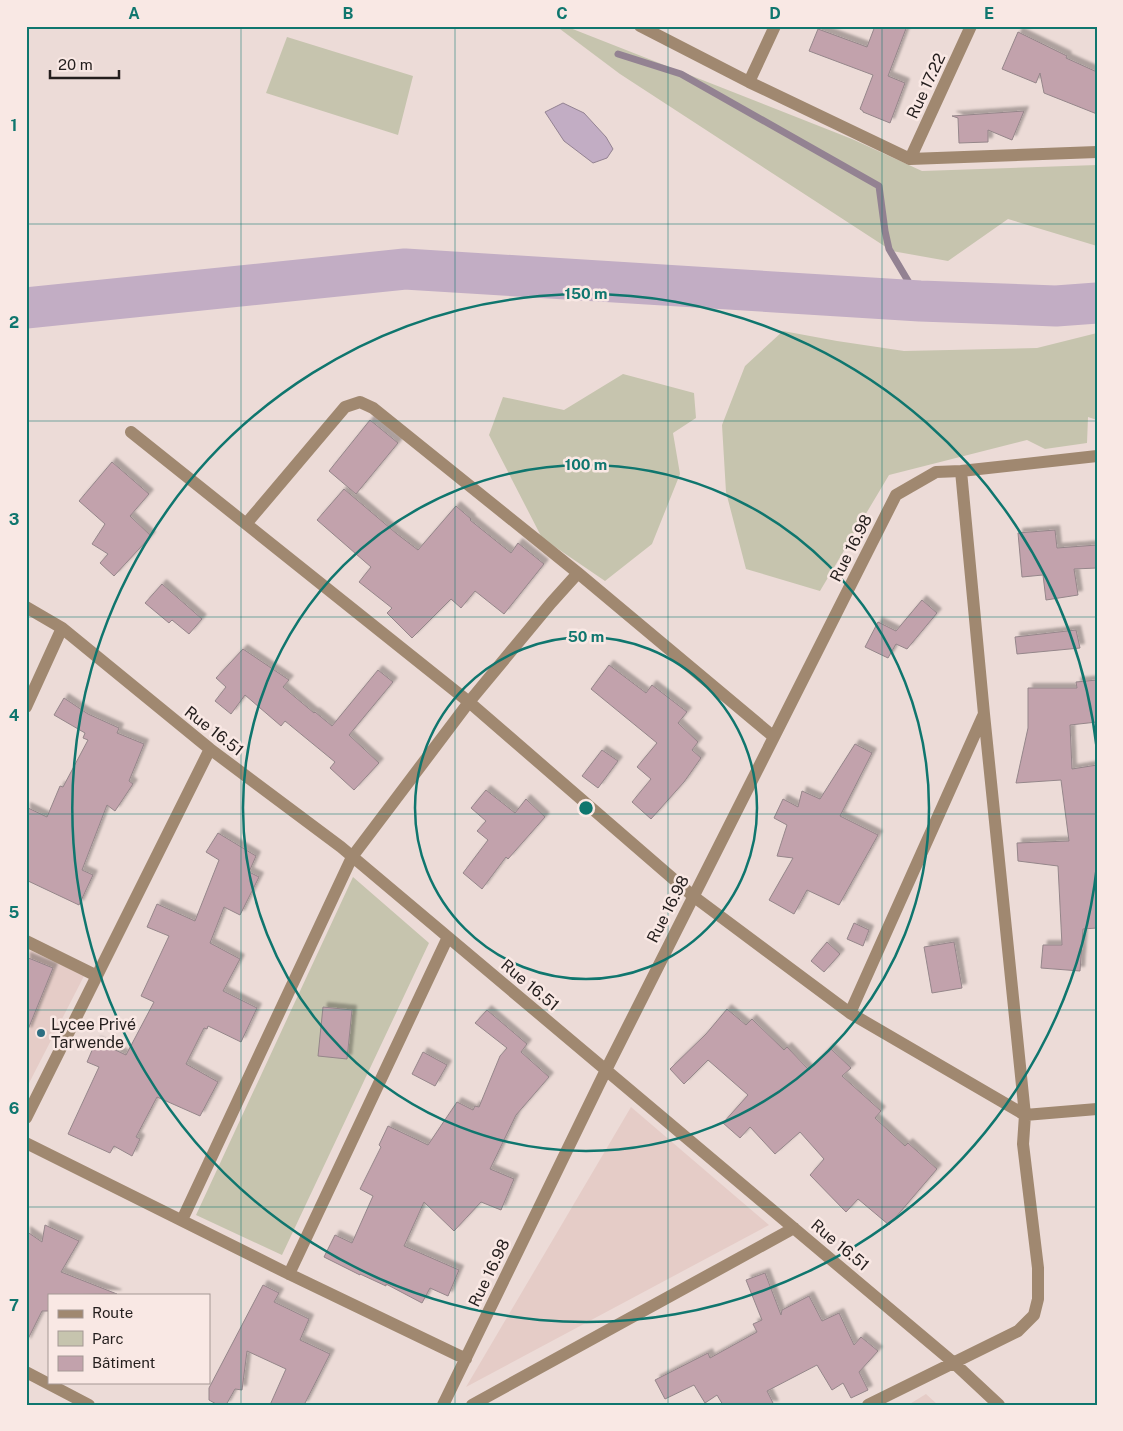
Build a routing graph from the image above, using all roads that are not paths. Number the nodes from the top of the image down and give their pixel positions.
1 (640, 26) edge
2 (775, 26) edge
3 (971, 26) edge
4 (749, 82) junction
5 (1097, 152) edge
6 (910, 159) junction
7 (131, 432) dead end
8 (1097, 456) edge
9 (961, 471) junction
10 (246, 524) junction
11 (578, 573) junction
12 (26, 607) edge
13 (62, 628) junction
14 (469, 702) junction
15 (26, 707) edge
16 (984, 714) junction
17 (774, 737) junction
18 (210, 750) junction
19 (352, 857) junction
20 (693, 896) junction
21 (448, 937) junction
22 (26, 940) edge
23 (97, 976) junction
24 (850, 1013) junction
25 (606, 1070) junction
26 (1097, 1109) edge
27 (1025, 1115) junction
28 (26, 1118) edge
29 (26, 1143) edge
30 (182, 1220) junction
31 (794, 1228) junction
32 (289, 1274) junction
33 (466, 1359) junction
34 (954, 1363) junction
35 (26, 1372) edge
36 (48, 1384) edge
37 (49, 1384) edge
38 (89, 1405) edge
39 (443, 1405) edge
40 (472, 1405) edge
41 (868, 1405) edge
42 (999, 1405) edge

1 - 4 street
2 - 4 street
3 - 6 street, Rue 17.22
4 - 6 street
5 - 6 street
7 - 10 street
8 - 9 street, Rue 16.98
9 - 16 street
9 - 17 street, Rue 16.98
10 - 11 street
10 - 14 street
11 - 14 street
11 - 17 street
12 - 13 street, Rue 16.51
13 - 15 street
13 - 18 street, Rue 16.51
14 - 19 street
14 - 20 street
16 - 24 street
16 - 27 street
17 - 20 street, Rue 16.98
18 - 19 street, Rue 16.51
18 - 23 street
19 - 21 street, Rue 16.51
19 - 30 street
20 - 24 street
20 - 25 street, Rue 16.98
21 - 25 street, Rue 16.51
21 - 32 street
22 - 23 street
23 - 28 street
24 - 27 street
25 - 31 street, Rue 16.51
25 - 33 street, Rue 16.98
26 - 27 street
27 - 34 street
29 - 30 street
30 - 32 street
31 - 34 street, Rue 16.51
31 - 40 street
32 - 33 street
33 - 39 street, Rue 16.98
34 - 41 street
34 - 42 street, Rue 16.51
35 - 36 street
37 - 38 street

